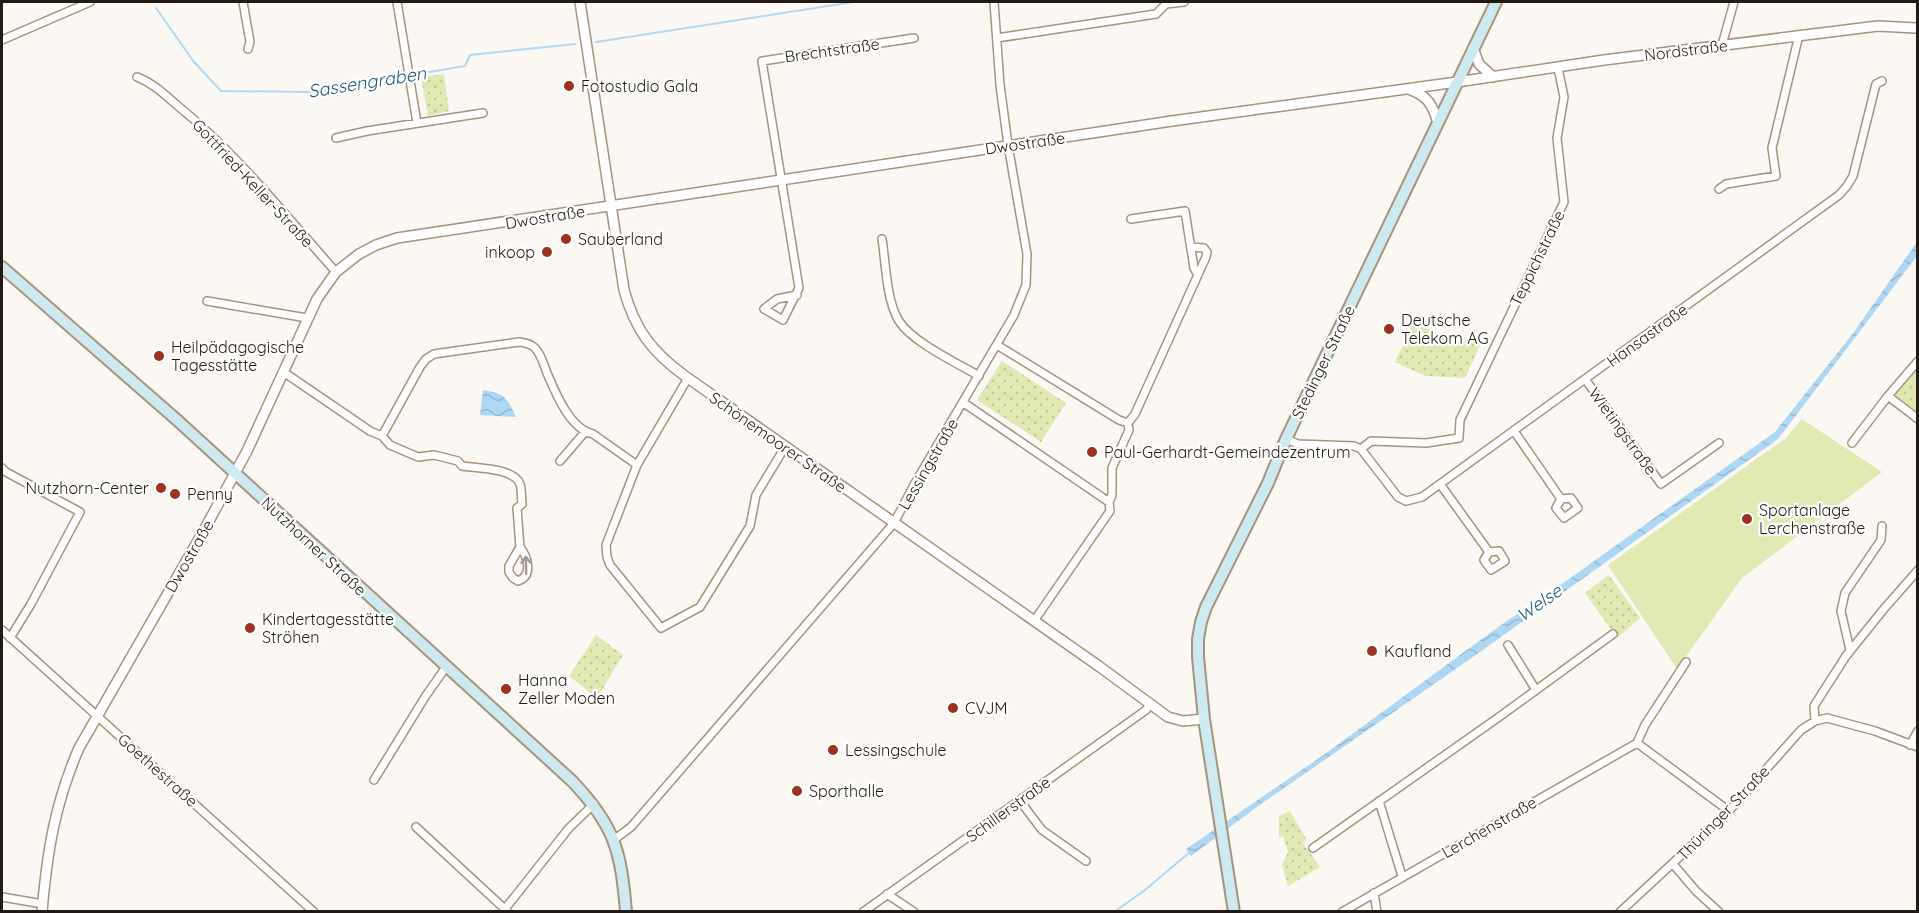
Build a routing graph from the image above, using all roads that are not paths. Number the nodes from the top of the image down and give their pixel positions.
1 (90, 2) edge
2 (243, 2) edge
3 (397, 2) edge
4 (580, 2) edge
5 (994, 2) edge
6 (1184, 2) edge
7 (1496, 2) edge
8 (1734, 2) edge
9 (78, 4) edge
10 (1917, 28) edge
11 (1799, 35) junction
12 (914, 38) dead end
13 (997, 38) junction
14 (2, 40) edge
15 (1722, 45) junction
16 (1473, 48) junction
17 (248, 49) dead end
18 (1558, 68) junction
19 (138, 77) dead end
20 (1493, 77) junction
21 (1882, 81) dead end
22 (1457, 82) junction
23 (1408, 89) junction
24 (483, 113) dead end
25 (417, 123) junction
26 (1438, 123) junction
27 (336, 138) dead end
28 (1008, 145) junction
29 (782, 180) junction
30 (1719, 189) dead end
31 (610, 206) junction
32 (1131, 219) dead end
33 (882, 240) dead end
34 (1191, 247) junction
35 (2, 267) edge
36 (336, 272) junction
37 (1198, 275) junction
38 (797, 295) junction
39 (207, 301) dead end
40 (307, 318) junction
41 (997, 345) junction
42 (1917, 361) edge
43 (285, 373) junction
44 (979, 376) junction
45 (688, 378) junction
46 (1585, 380) junction
47 (1888, 396) junction
48 (964, 403) junction
49 (1917, 419) edge
50 (1128, 423) junction
51 (1514, 431) junction
52 (585, 432) junction
53 (382, 436) junction
54 (1286, 439) junction
55 (1719, 443) dead end
56 (1852, 443) dead end
57 (785, 447) junction
58 (1361, 449) junction
59 (560, 461) dead end
60 (638, 465) junction
61 (2, 468) edge
62 (235, 473) junction
63 (1440, 484) junction
64 (1561, 499) dead end
65 (1109, 502) junction
66 (894, 523) junction
67 (1882, 526) dead end
68 (520, 547) dead end
69 (1489, 552) dead end
70 (1917, 570) edge
71 (1034, 621) junction
72 (2, 630) edge
73 (1613, 634) dead end
74 (10, 638) junction
75 (1508, 645) dead end
76 (1850, 650) junction
77 (1686, 662) dead end
78 (446, 667) junction
79 (1536, 690) junction
80 (1150, 704) junction
81 (97, 714) junction
82 (1204, 719) junction
83 (1815, 721) junction
84 (1917, 731) edge
85 (1637, 743) junction
86 (1914, 746) edge
87 (374, 780) dead end
88 (1020, 801) junction
89 (1379, 801) junction
90 (594, 804) junction
91 (1729, 811) junction
92 (416, 827) dead end
93 (615, 839) junction
94 (1313, 849) dead end
95 (1086, 861) dead end
96 (1673, 864) junction
97 (1402, 876) junction
98 (1374, 893) junction
99 (887, 894) junction
100 (2, 897) edge
101 (43, 908) edge
102 (506, 910) edge
103 (314, 912) edge
104 (626, 912) edge
105 (863, 912) edge
106 (914, 912) edge
107 (1234, 912) edge
108 (1342, 912) edge
109 (1377, 912) edge
110 (1620, 912) edge
111 (1719, 912) edge

1 - 9 street
2 - 17 street
3 - 25 street
4 - 31 street, Schönemoorer Straße
5 - 13 street, Lessingstraße
6 - 13 street
7 - 16 main road, Stedinger Straße
8 - 15 street
9 - 14 street
10 - 11 street, Nordstraße
11 - 15 street, Nordstraße
11 - 30 street
12 - 29 street, Brechtstraße
13 - 28 street, Lessingstraße
15 - 18 street, Nordstraße
16 - 20 street
16 - 22 main road, Stedinger Straße
18 - 20 street, Nordstraße
18 - 58 street, Teppichstraße
19 - 36 street, Gottfried-Keller-Straße
20 - 22 street, Nordstraße
21 - 46 street, Hansastraße
22 - 23 street, Dwostraße
22 - 26 main road, Stedinger Straße
23 - 26 street
23 - 28 street, Dwostraße
24 - 25 street
25 - 27 street
26 - 54 main road, Stedinger Straße
28 - 29 street, Dwostraße
28 - 41 street, Lessingstraße
29 - 31 street, Dwostraße
29 - 38 street
31 - 36 street, Dwostraße
31 - 45 street, Schönemoorer Straße
32 - 34 street
33 - 44 street
34 - 37 street
34 - 37 street
35 - 62 main road, Nutzhorner Straße
36 - 40 street, Dwostraße
37 - 50 street
38 - 38 street
39 - 40 street
40 - 43 street, Dwostraße
41 - 44 street, Lessingstraße
41 - 50 street
42 - 47 street
43 - 53 street
43 - 62 street, Dwostraße
44 - 48 street, Lessingstraße
45 - 57 street, Schönemoorer Straße
45 - 60 street
46 - 51 street, Hansastraße
46 - 55 street, Wietingstraße
47 - 49 street
47 - 56 street
48 - 65 street
48 - 66 street, Lessingstraße
50 - 65 street
51 - 63 street, Hansastraße
51 - 64 street
52 - 53 street
52 - 59 street
52 - 60 street
53 - 68 street
54 - 58 street
54 - 82 main road, Stedinger Straße
57 - 60 street
57 - 66 street, Schönemoorer Straße
58 - 63 street, Hansastraße
61 - 74 street
62 - 78 main road, Nutzhorner Straße
62 - 81 street, Dwostraße
63 - 69 street
65 - 71 street
66 - 71 street, Schönemoorer Straße
66 - 93 street, Lessingstraße
67 - 76 street
70 - 76 street
71 - 80 street, Schönemoorer Straße
72 - 74 street, Goethestraße
73 - 79 street
74 - 81 street, Goethestraße
75 - 79 street
76 - 83 street
77 - 85 street
78 - 87 street
78 - 90 main road, Nutzhorner Straße
79 - 89 street
80 - 82 street, Schönemoorer Straße
80 - 88 street, Schillerstraße
81 - 101 street, Dwostraße
81 - 103 street, Goethestraße
82 - 107 main road, Stedinger Straße
83 - 86 street, Thüringer Straße
83 - 91 street, Thüringer Straße
84 - 86 street
85 - 91 street
85 - 97 street, Lerchenstraße
88 - 95 street
88 - 99 street, Schillerstraße
89 - 94 street
89 - 97 street
90 - 93 main road, Nutzhorner Straße
90 - 102 street
91 - 96 street, Thüringer Straße
92 - 102 street
93 - 104 main road, Nutzhorner Straße
96 - 110 street, Thüringer Straße
96 - 111 street
97 - 98 street, Lerchenstraße
98 - 108 street, Lerchenstraße
98 - 109 street
99 - 105 street, Schillerstraße
99 - 106 street
100 - 101 street

